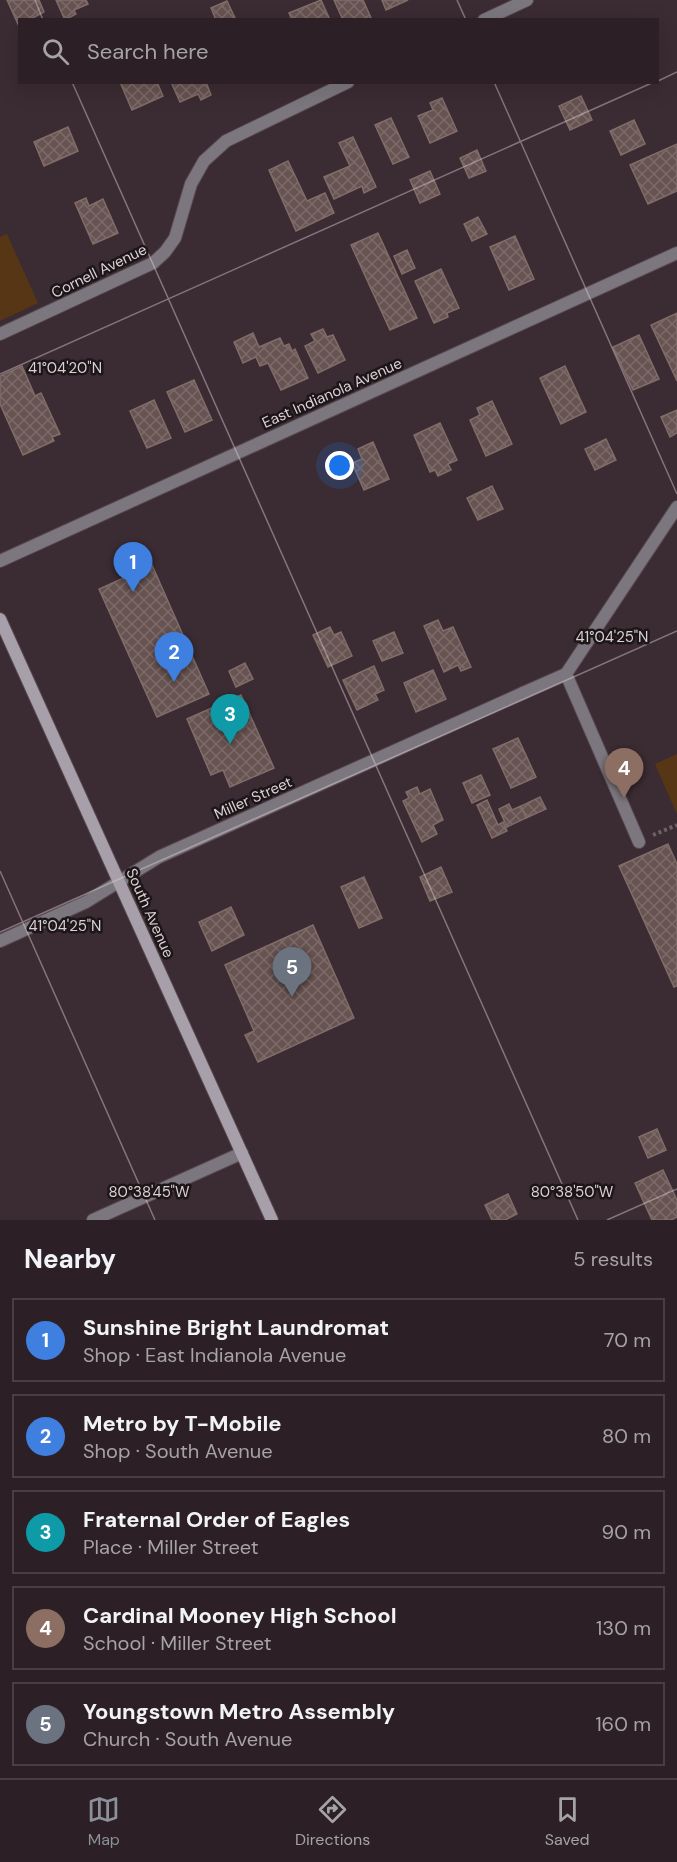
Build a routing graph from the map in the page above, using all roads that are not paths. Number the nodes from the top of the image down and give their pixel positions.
1 (527, 0) edge
2 (488, 18) edge
3 (344, 84) edge
4 (677, 254) edge
5 (0, 334) edge
6 (677, 507) edge
7 (0, 561) edge
8 (0, 619) edge
9 (566, 674) junction
10 (639, 842) road end
11 (118, 881) junction
12 (0, 941) edge
13 (242, 1153) junction
14 (93, 1220) edge
15 (272, 1220) edge

1 - 2 street
3 - 5 street, Cornell Avenue
4 - 7 street, East Indianola Avenue
6 - 9 street
8 - 11 main road, South Avenue
9 - 10 street
9 - 11 street, Miller Street
11 - 12 street, Miller Street
11 - 13 main road, South Avenue
13 - 14 street
13 - 15 main road, South Avenue

